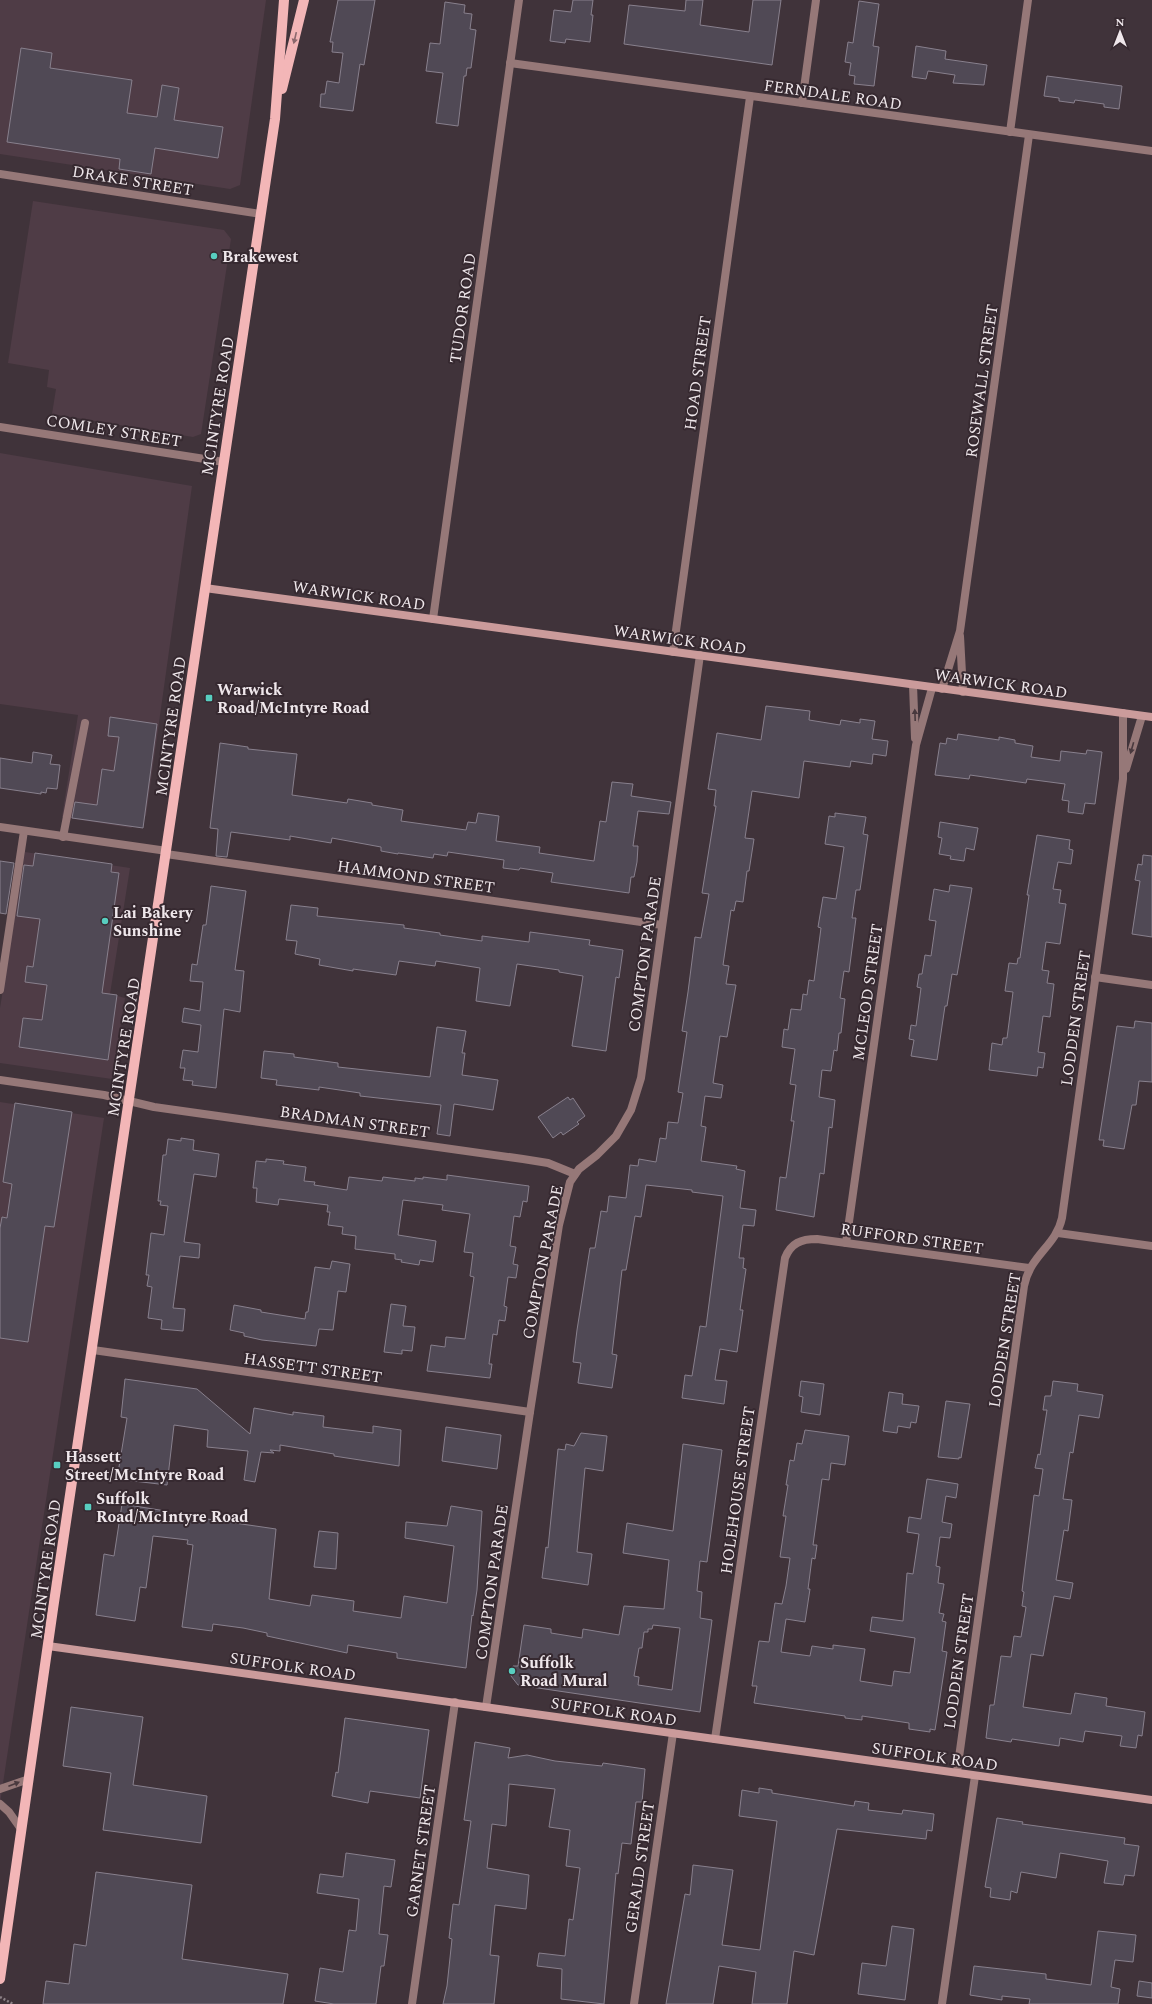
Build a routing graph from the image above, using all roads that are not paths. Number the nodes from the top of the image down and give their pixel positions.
1 (284, 0) edge
2 (304, 0) edge
3 (519, 0) edge
4 (816, 0) edge
5 (1028, 0) edge
6 (510, 63) junction
7 (750, 97) junction
8 (802, 103) junction
9 (275, 119) junction
10 (1010, 132) junction
11 (1029, 135) junction
12 (1152, 151) edge
13 (0, 174) edge
14 (261, 214) junction
15 (0, 427) edge
16 (224, 462) junction
17 (205, 588) junction
18 (433, 619) junction
19 (960, 631) junction
20 (673, 652) junction
21 (700, 655) junction
22 (913, 685) junction
23 (932, 688) junction
24 (942, 689) junction
25 (963, 692) junction
26 (1123, 713) junction
27 (1142, 716) junction
28 (1152, 718) edge
29 (85, 723) dead end
30 (916, 744) junction
31 (1123, 780) junction
32 (0, 827) edge
33 (24, 831) junction
34 (63, 837) junction
35 (167, 853) junction
36 (662, 924) junction
37 (1095, 976) junction
38 (1152, 985) edge
39 (0, 990) edge
40 (0, 1080) edge
41 (130, 1101) junction
42 (575, 1174) junction
43 (1058, 1233) junction
44 (846, 1243) junction
45 (792, 1246) joint
46 (1152, 1246) edge
47 (1029, 1268) junction
48 (93, 1350) junction
49 (530, 1412) junction
50 (48, 1646) junction
51 (455, 1702) junction
52 (486, 1707) junction
53 (673, 1733) junction
54 (715, 1739) junction
55 (957, 1772) junction
56 (975, 1776) junction
57 (29, 1779) junction
58 (0, 1789) edge
59 (1152, 1800) edge
60 (0, 1804) edge
61 (21, 1829) junction
62 (0, 1979) edge
63 (412, 2004) edge
64 (634, 2004) edge
65 (942, 2004) edge

1 - 9 main road, MCINTYRE ROAD
2 -> 9 main road, MCINTYRE ROAD
3 - 6 street, TUDOR ROAD
4 - 8 street
5 - 10 street
6 - 7 street, FERNDALE ROAD
6 - 18 street, TUDOR ROAD
7 - 8 street, FERNDALE ROAD
7 - 20 street, HOAD STREET
8 - 10 street, FERNDALE ROAD
9 - 14 main road, MCINTYRE ROAD
10 - 11 street, FERNDALE ROAD
11 - 12 street, FERNDALE ROAD
11 - 19 street, ROSEWALL STREET
13 - 14 street, DRAKE STREET
14 - 16 main road, MCINTYRE ROAD
15 - 16 street, COMLEY STREET
16 - 17 main road, MCINTYRE ROAD
17 - 18 street, WARWICK ROAD
17 - 35 main road, MCINTYRE ROAD
18 - 20 street, WARWICK ROAD
19 - 24 street, ROSEWALL STREET
19 - 25 street, ROSEWALL STREET
20 - 21 street, WARWICK ROAD
21 - 22 street, WARWICK ROAD
21 - 36 street, COMPTON PARADE
22 - 23 street, WARWICK ROAD
30 -> 22 street, MCLEOD STREET
23 - 24 street, WARWICK ROAD
23 - 30 street, MCLEOD STREET
24 - 25 street, WARWICK ROAD
25 - 26 street, WARWICK ROAD
26 - 27 street, WARWICK ROAD
26 - 31 street, LODDEN STREET
27 - 28 street, WARWICK ROAD
27 -> 31 street, LODDEN STREET
29 - 34 street
30 - 44 street, MCLEOD STREET
31 - 37 street, LODDEN STREET
32 - 33 street, HAMMOND STREET
33 - 34 street, HAMMOND STREET
33 - 39 street
34 - 35 street, HAMMOND STREET
35 - 36 street, HAMMOND STREET
35 - 41 main road, MCINTYRE ROAD
36 - 42 street, COMPTON PARADE
37 - 38 street
37 - 43 street, LODDEN STREET
40 - 41 street, BRADMAN STREET
41 - 42 street, BRADMAN STREET
41 - 48 main road, MCINTYRE ROAD
42 - 49 street, COMPTON PARADE
43 - 46 street
43 - 47 street, LODDEN STREET
44 - 45 street, RUFFORD STREET
44 - 47 street, RUFFORD STREET
45 - 54 street, HOLEHOUSE STREET
47 - 55 street, LODDEN STREET
48 - 49 street, HASSETT STREET
48 - 50 main road, MCINTYRE ROAD
49 - 52 street, COMPTON PARADE
50 - 51 street, SUFFOLK ROAD
50 - 57 main road, MCINTYRE ROAD
51 - 52 street, SUFFOLK ROAD
51 - 63 street, GARNET STREET
52 - 53 street, SUFFOLK ROAD
53 - 54 street, SUFFOLK ROAD
53 - 64 street, GERALD STREET
54 - 55 street, SUFFOLK ROAD
55 - 56 street, SUFFOLK ROAD
56 - 59 street, SUFFOLK ROAD
56 - 65 street
58 -> 57 street
57 - 61 main road, MCINTYRE ROAD
60 - 61 street
61 - 62 main road, MCINTYRE ROAD

